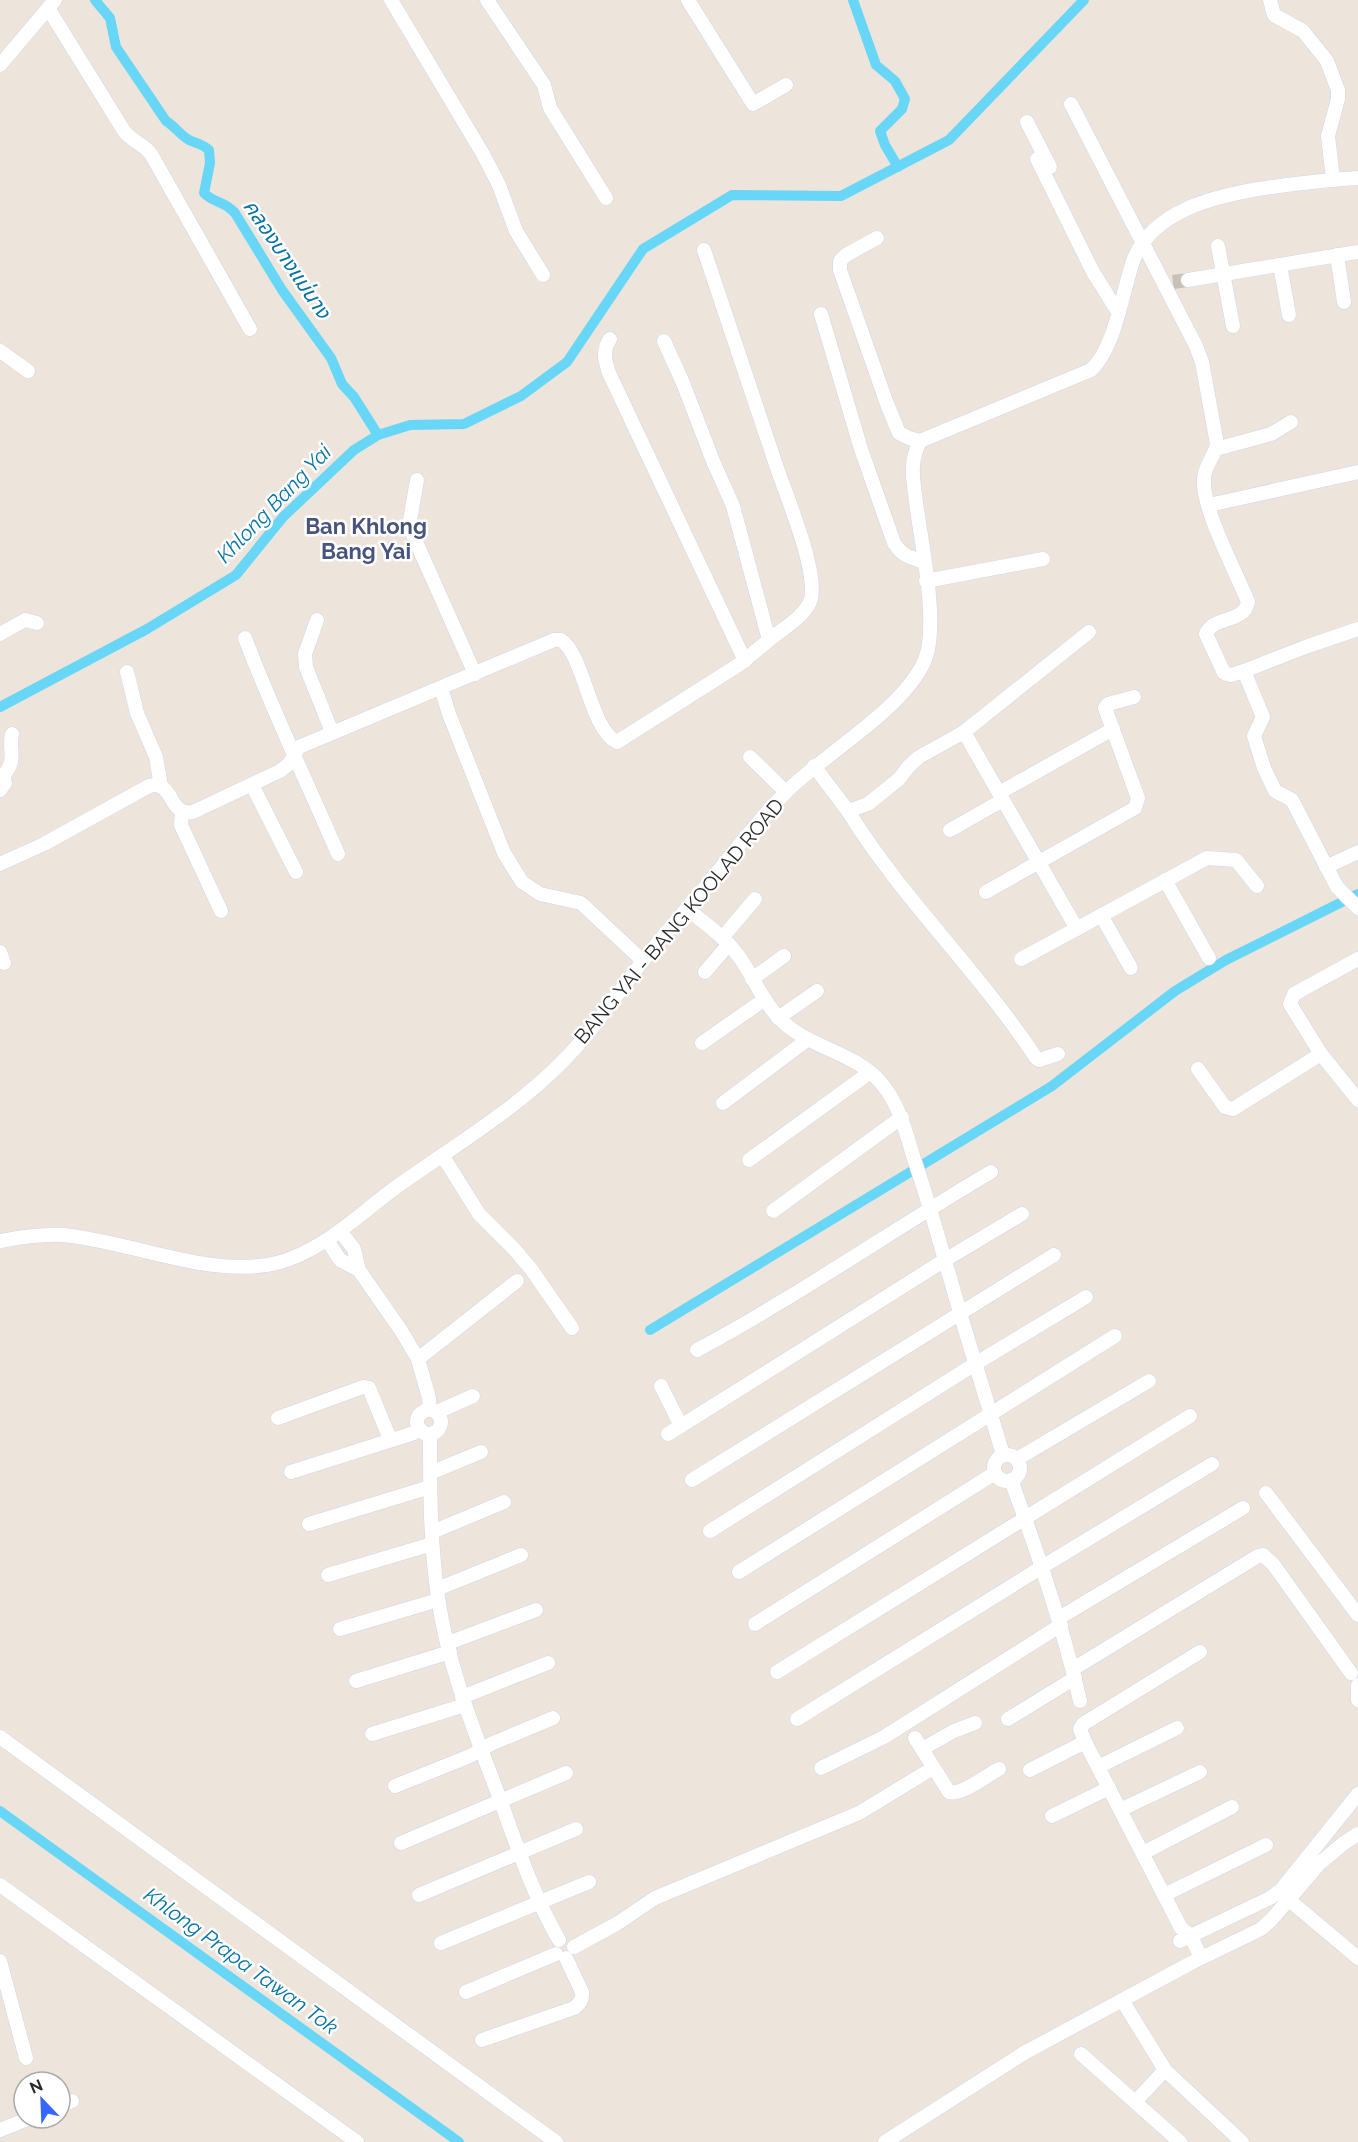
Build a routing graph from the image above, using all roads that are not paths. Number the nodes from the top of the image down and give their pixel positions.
1 (391, 0) edge
2 (487, 0) edge
3 (688, 0) edge
4 (1270, 0) edge
5 (51, 4) edge
6 (0, 65) edge
7 (786, 85) dead end
8 (1071, 104) dead end
9 (1027, 122) dead end
10 (1037, 159) dead end
11 (1358, 178) edge
12 (1333, 179) junction
13 (606, 198) dead end
14 (877, 238) dead end
15 (1077, 239) junction
16 (1143, 244) junction
17 (1218, 246) dead end
18 (704, 250) dead end
19 (1358, 252) edge
20 (1337, 255) junction
21 (1280, 265) junction
22 (1223, 274) junction
23 (543, 275) dead end
24 (1188, 280) tunnel mouth
25 (1344, 302) dead end
26 (1118, 312) junction
27 (821, 314) dead end
28 (1289, 315) dead end
29 (1233, 326) dead end
30 (250, 329) dead end
31 (610, 339) dead end
32 (664, 340) dead end
33 (0, 351) edge
34 (28, 371) dead end
35 (1291, 422) dead end
36 (920, 441) junction
37 (1216, 449) junction
38 (1358, 472) edge
39 (417, 480) dead end
40 (1209, 505) junction
41 (1042, 559) dead end
42 (924, 562) junction
43 (926, 580) junction
44 (317, 620) dead end
45 (37, 623) dead end
46 (1358, 629) edge
47 (1089, 632) dead end
48 (0, 633) edge
49 (245, 638) dead end
50 (769, 640) junction
51 (745, 661) junction
52 (1244, 671) junction
53 (127, 672) dead end
54 (475, 674) junction
55 (441, 688) junction
56 (1134, 696) dead end
57 (1113, 729) junction
58 (332, 732) junction
59 (964, 732) junction
60 (12, 735) dead end
61 (295, 752) junction
62 (750, 757) dead end
63 (814, 766) junction
64 (252, 785) junction
65 (161, 786) junction
66 (0, 790) edge
67 (786, 792) junction
68 (1001, 796) junction
69 (848, 811) junction
70 (182, 812) junction
71 (950, 830) dead end
72 (1358, 852) edge
73 (338, 854) dead end
74 (1039, 863) junction
75 (0, 864) edge
76 (1326, 867) junction
77 (296, 872) dead end
78 (1165, 880) junction
79 (1257, 886) dead end
80 (986, 892) dead end
81 (755, 900) dead end
82 (1358, 907) edge
83 (687, 909) junction
84 (221, 911) dead end
85 (1101, 915) junction
86 (1077, 928) junction
87 (726, 941) junction
88 (784, 956) dead end
89 (1209, 958) dead end
90 (1021, 959) dead end
91 (1358, 959) edge
92 (643, 961) junction
93 (1131, 968) dead end
94 (705, 972) dead end
95 (753, 980) junction
96 (817, 991) dead end
97 (765, 999) junction
98 (778, 1018) junction
99 (807, 1040) junction
100 (702, 1043) dead end
101 (1058, 1054) dead end
102 (1321, 1054) junction
103 (1198, 1069) dead end
104 (870, 1072) junction
105 (1358, 1100) edge
106 (723, 1103) dead end
107 (902, 1117) junction
108 (442, 1155) junction
109 (749, 1160) dead end
110 (991, 1172) dead end
111 (931, 1208) junction
112 (773, 1211) dead end
113 (1022, 1214) dead end
114 (340, 1231) junction
115 (327, 1240) junction
116 (0, 1241) edge
117 (1054, 1255) dead end
118 (945, 1260) junction
119 (359, 1270) junction
120 (517, 1281) dead end
121 (1086, 1297) dead end
122 (960, 1313) junction
123 (572, 1328) dead end
124 (1115, 1336) dead end
125 (697, 1350) dead end
126 (418, 1359) junction
127 (975, 1364) junction
128 (1149, 1381) dead end
129 (661, 1386) dead end
130 (473, 1396) dead end
131 (433, 1411) junction
132 (991, 1415) junction
133 (1190, 1416) dead end
134 (278, 1418) dead end
135 (681, 1426) junction
136 (425, 1431) junction
137 (668, 1434) dead end
138 (390, 1439) junction
139 (481, 1452) dead end
140 (1003, 1455) junction
141 (1017, 1459) junction
142 (1212, 1464) dead end
143 (291, 1472) dead end
144 (995, 1473) junction
145 (430, 1480) junction
146 (692, 1480) dead end
147 (1011, 1480) junction
148 (1266, 1493) dead end
149 (504, 1502) dead end
150 (1243, 1508) dead end
151 (1025, 1518) junction
152 (309, 1524) dead end
153 (710, 1531) dead end
154 (432, 1538) junction
155 (521, 1555) dead end
156 (1042, 1567) junction
157 (739, 1572) dead end
158 (328, 1575) dead end
159 (437, 1594) junction
160 (536, 1610) dead end
161 (1358, 1615) edge
162 (1060, 1621) junction
163 (755, 1624) dead end
164 (340, 1629) dead end
165 (449, 1648) junction
166 (1200, 1652) dead end
167 (548, 1663) dead end
168 (777, 1672) dead end
169 (1074, 1673) junction
170 (1355, 1679) edge
171 (356, 1682) dead end
172 (1358, 1700) edge
173 (463, 1701) junction
174 (1080, 1701) dead end
175 (552, 1718) dead end
176 (797, 1719) dead end
177 (1008, 1719) dead end
178 (975, 1723) dead end
179 (1177, 1728) dead end
180 (372, 1734) dead end
181 (0, 1737) edge
182 (1084, 1742) junction
183 (480, 1750) junction
184 (1098, 1767) junction
185 (821, 1768) dead end
186 (933, 1768) junction
187 (999, 1768) dead end
188 (1030, 1770) dead end
189 (1200, 1772) dead end
190 (566, 1773) dead end
191 (395, 1786) dead end
192 (1109, 1788) junction
193 (1358, 1794) edge
194 (500, 1802) junction
195 (1232, 1807) dead end
196 (1120, 1810) junction
197 (1052, 1816) dead end
198 (576, 1829) dead end
199 (1358, 1834) edge
200 (401, 1843) dead end
201 (1266, 1845) dead end
202 (519, 1852) junction
203 (1143, 1853) junction
204 (589, 1882) dead end
205 (0, 1885) edge
206 (419, 1895) dead end
207 (1164, 1895) junction
208 (1289, 1900) junction
209 (539, 1903) junction
210 (1184, 1935) junction
211 (441, 1943) dead end
212 (563, 1950) junction
213 (1358, 1958) edge
214 (1196, 1960) junction
215 (0, 1962) edge
216 (466, 1992) dead end
217 (1122, 2000) junction
218 (6, 2006) edge
219 (482, 2040) dead end
220 (1081, 2054) dead end
221 (26, 2058) dead end
222 (1165, 2070) junction
223 (1135, 2102) junction
224 (357, 2142) edge
225 (556, 2142) edge
226 (885, 2142) edge
227 (1180, 2142) edge
228 (1242, 2142) edge

1 - 23 street
2 - 13 street
3 - 7 street
4 - 12 street
5 - 6 street
5 - 30 street
8 - 16 street
9 - 15 street
10 - 15 street
11 - 12 street
12 - 16 street
14 - 36 street
15 - 26 street
16 - 26 street
16 - 37 street
17 - 22 street
18 - 50 street
19 - 20 street
20 - 21 street
20 - 25 street
21 - 22 street
21 - 28 street
22 - 24 street
22 - 29 street
26 - 36 street
27 - 42 street
31 - 51 street
32 - 50 street
33 - 34 street
35 - 37 street
36 - 42 street, BANG YAI - BANG KOOLAD ROAD
37 - 40 street
38 - 40 street
39 - 54 street
40 - 52 street
41 - 43 street
42 - 43 street, BANG YAI - BANG KOOLAD ROAD
43 - 63 street, BANG YAI - BANG KOOLAD ROAD
44 - 58 street
45 - 48 street
46 - 52 street
47 - 59 street
49 - 61 street
50 - 51 street
51 - 54 street
52 - 76 street
53 - 65 street
54 - 55 street
55 - 58 street
55 - 92 street
56 - 57 street
57 - 68 street
57 - 74 street
58 - 61 street
59 - 68 street
59 - 69 street
60 - 66 street
61 - 64 street
61 - 73 street
62 - 67 street
63 - 67 street, BANG YAI - BANG KOOLAD ROAD
63 - 69 street
64 - 70 street
64 - 77 street
65 - 70 street
65 - 75 street
67 - 83 street, BANG YAI - BANG KOOLAD ROAD
68 - 71 street
68 - 74 street
69 - 101 street
70 - 84 street
72 - 76 street
74 - 80 street
74 - 86 street
76 - 82 street
78 - 79 street
78 - 85 street
78 - 89 street
81 - 87 street
83 - 87 street
83 - 92 street, BANG YAI - BANG KOOLAD ROAD
85 - 86 street
85 - 93 street
86 - 90 street
87 - 94 street
87 - 95 street
88 - 95 street
91 - 102 street
92 - 108 street, BANG YAI - BANG KOOLAD ROAD
95 - 97 street
96 - 98 street
97 - 98 street
97 - 100 street
98 - 99 street
99 - 104 street
99 - 106 street
102 - 103 street
102 - 105 street
104 - 107 street
104 - 109 street
107 - 111 street
107 - 112 street
108 - 114 street, BANG YAI - BANG KOOLAD ROAD
108 - 123 street
110 - 111 street
111 - 118 street
111 - 125 street
113 - 118 street
114 - 115 street, BANG YAI - BANG KOOLAD ROAD
114 - 119 street
115 - 116 street, BANG YAI - BANG KOOLAD ROAD
115 - 119 street
117 - 122 street
118 - 122 street
118 - 135 street
119 - 126 street
120 - 126 street
121 - 127 street
122 - 127 street
122 - 146 street
124 - 132 street
126 - 131 street
127 - 132 street
127 - 153 street
128 - 141 street
129 - 135 street
130 - 131 street
131 - 136 street
131 - 136 street
132 - 140 street
132 - 157 street
133 - 151 street
134 - 138 street
135 - 137 street
136 - 138 street
136 - 145 street
138 - 143 street
139 - 145 street
140 - 141 street
140 - 144 street
141 - 147 street
142 - 156 street
144 - 147 street
144 - 163 street
145 - 152 street
145 - 154 street
147 - 151 street
148 - 161 street
149 - 154 street
150 - 162 street
151 - 156 street
151 - 168 street
154 - 158 street
154 - 159 street
155 - 159 street
156 - 162 street
156 - 176 street
159 - 164 street
159 - 165 street
160 - 165 street
162 - 169 street
162 - 185 street
165 - 171 street
165 - 173 street
166 - 182 street
167 - 173 street
169 - 170 street
169 - 174 street
169 - 177 street
170 - 172 street
173 - 180 street
173 - 183 street
175 - 183 street
178 - 186 street
179 - 184 street
181 - 225 street
182 - 184 street
182 - 188 street
183 - 191 street
183 - 194 street
184 - 192 street
186 - 187 street
186 - 212 street
189 - 196 street
190 - 194 street
192 - 196 street
192 - 197 street
193 - 210 street
194 - 200 street
194 - 202 street
195 - 203 street
196 - 203 street
198 - 202 street
199 - 208 street
201 - 207 street
202 - 206 street
202 - 209 street
203 - 207 street
204 - 209 street
205 - 224 street
207 - 210 street
208 - 213 street
208 - 214 street
209 - 211 street
209 - 212 street
210 - 214 street
212 - 216 street
212 - 219 street
214 - 217 street
215 - 218 street
217 - 222 street
217 - 226 street
218 - 221 street
220 - 223 street
222 - 223 street
222 - 228 street
223 - 227 street

